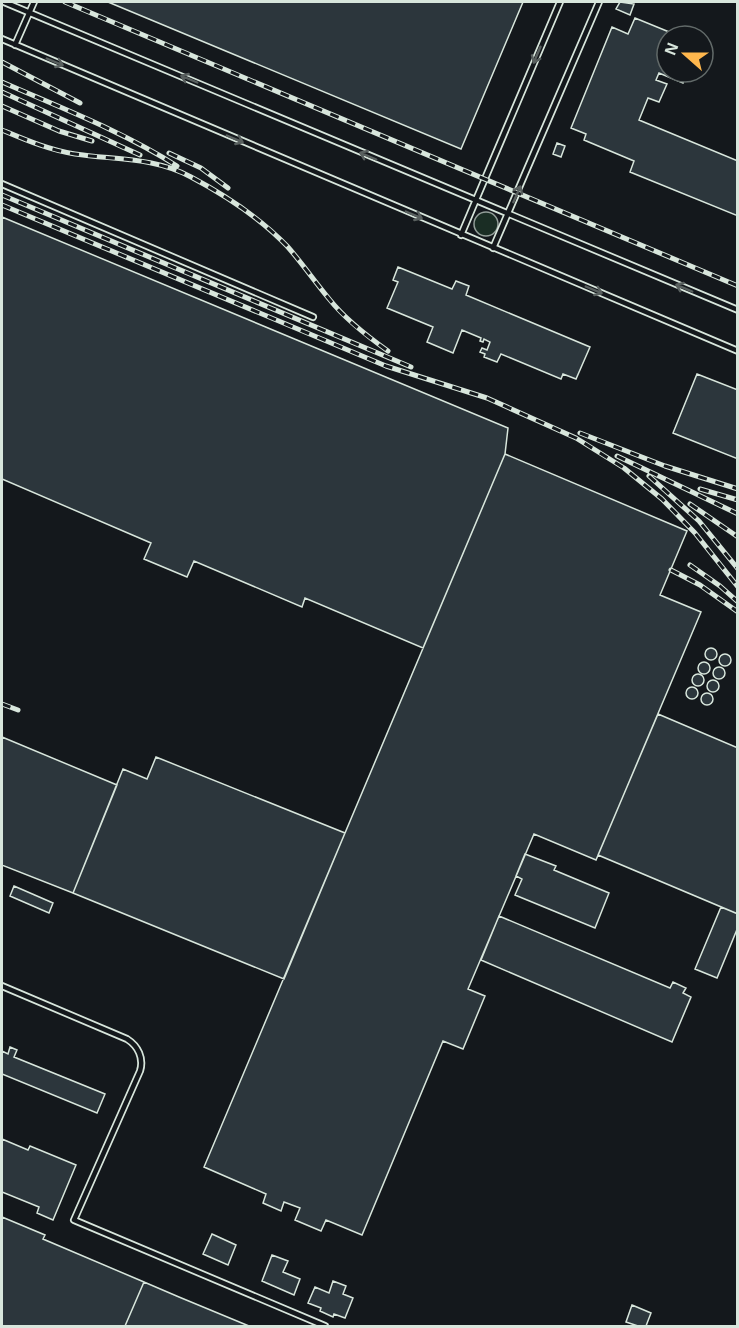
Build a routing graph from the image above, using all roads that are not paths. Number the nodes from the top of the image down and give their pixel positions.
1 (4, 2) edge
2 (34, 2) edge
3 (560, 2) edge
4 (599, 2) edge
5 (30, 12) junction
6 (2, 39) edge
7 (15, 45) junction
8 (2, 184) edge
9 (475, 200) junction
10 (508, 214) junction
11 (461, 235) junction
12 (493, 248) junction
13 (738, 310) edge
14 (313, 317) dead end
15 (738, 351) edge
16 (2, 986) edge
17 (325, 1326) edge

1 - 5 lane
2 - 5 lane
3 -> 9 lane
10 -> 4 lane
5 - 7 lane
9 -> 5 lane
6 - 7 lane
7 -> 11 lane
8 - 14 lane
9 - 10 lane
9 - 11 lane
10 - 12 lane
13 -> 10 lane
11 - 12 lane
12 -> 15 lane
16 - 17 lane

